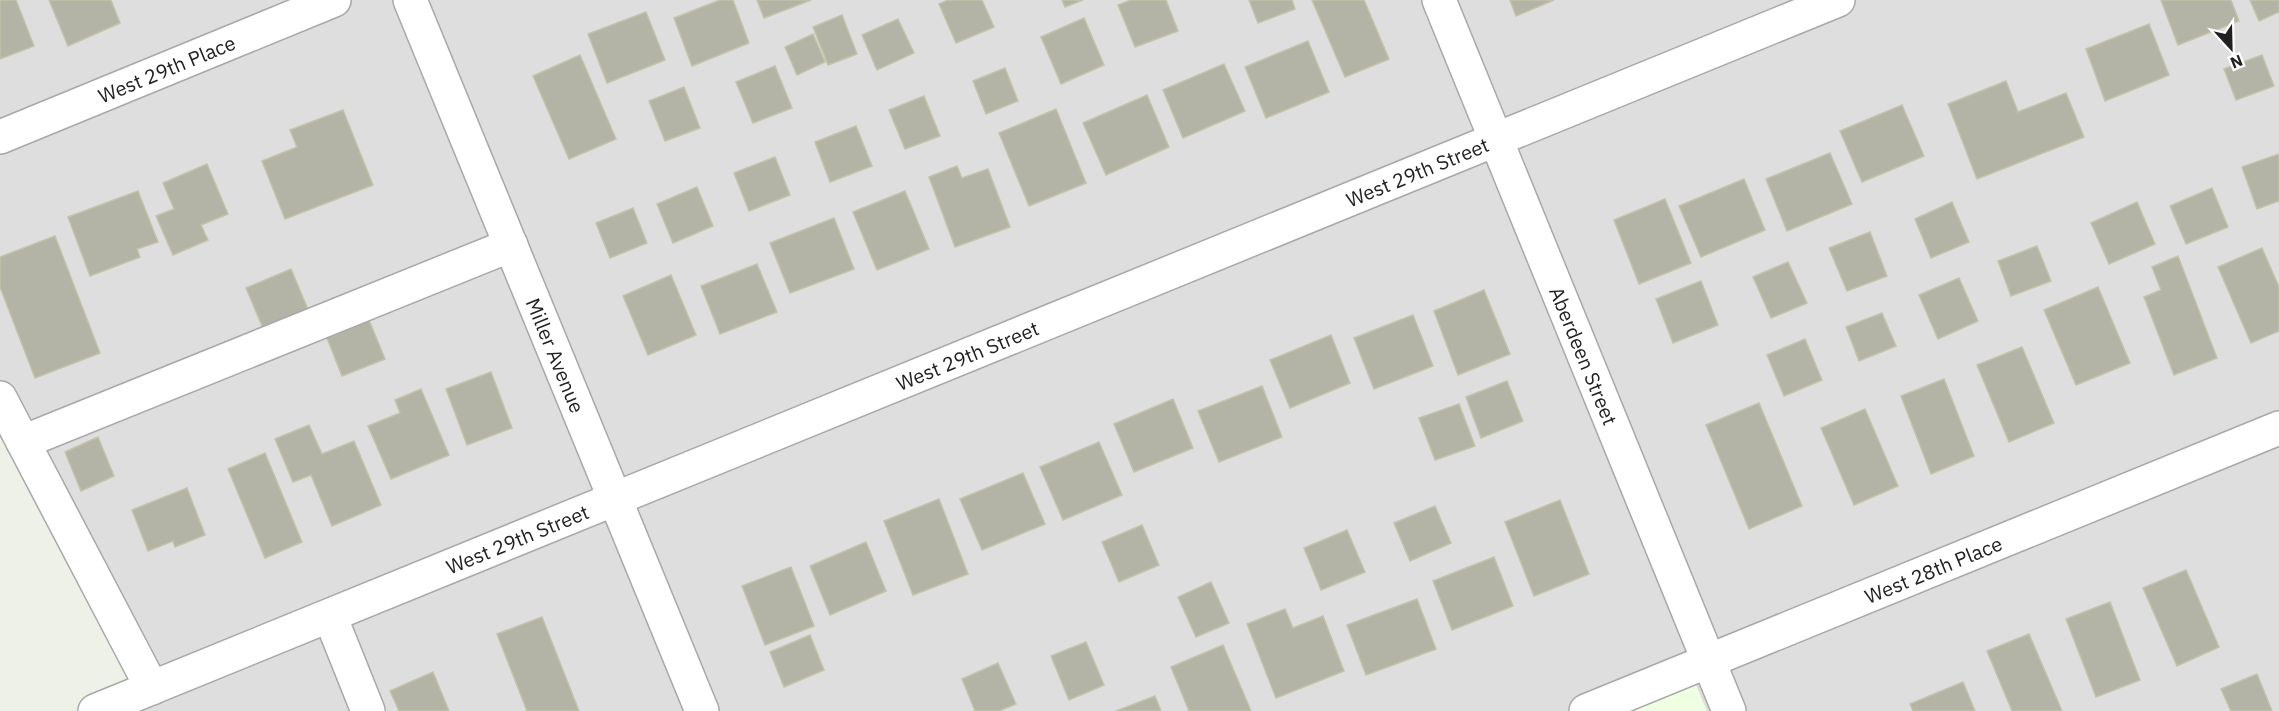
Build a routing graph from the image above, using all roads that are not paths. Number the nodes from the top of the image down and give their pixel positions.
1 (334, 0) edge
2 (410, 0) edge
3 (1439, 0) edge
4 (1838, 0) edge
5 (0, 138) edge
6 (1496, 140) junction
7 (511, 245) junction
8 (0, 398) edge
9 (2279, 428) edge
10 (23, 442) junction
11 (615, 499) junction
12 (330, 616) junction
13 (1708, 661) junction
14 (152, 688) junction
15 (109, 708) edge
16 (368, 711) edge
17 (702, 711) edge
18 (1586, 711) edge
19 (1729, 711) edge

1 - 5 street, West 29th Place
2 - 7 street, Miller Avenue
3 - 6 street, Aberdeen Street
4 - 6 street, West 29th Street
6 - 11 street, West 29th Street
6 - 13 street, Aberdeen Street
7 - 10 street
7 - 11 street, Miller Avenue
8 - 10 street
9 - 13 street, West 28th Place
10 - 14 street
11 - 12 street, West 29th Street
11 - 17 street, Miller Avenue
12 - 14 street, West 29th Street
12 - 16 street
13 - 18 street, West 28th Place
13 - 19 street, Aberdeen Street
14 - 15 street, West 29th Street

